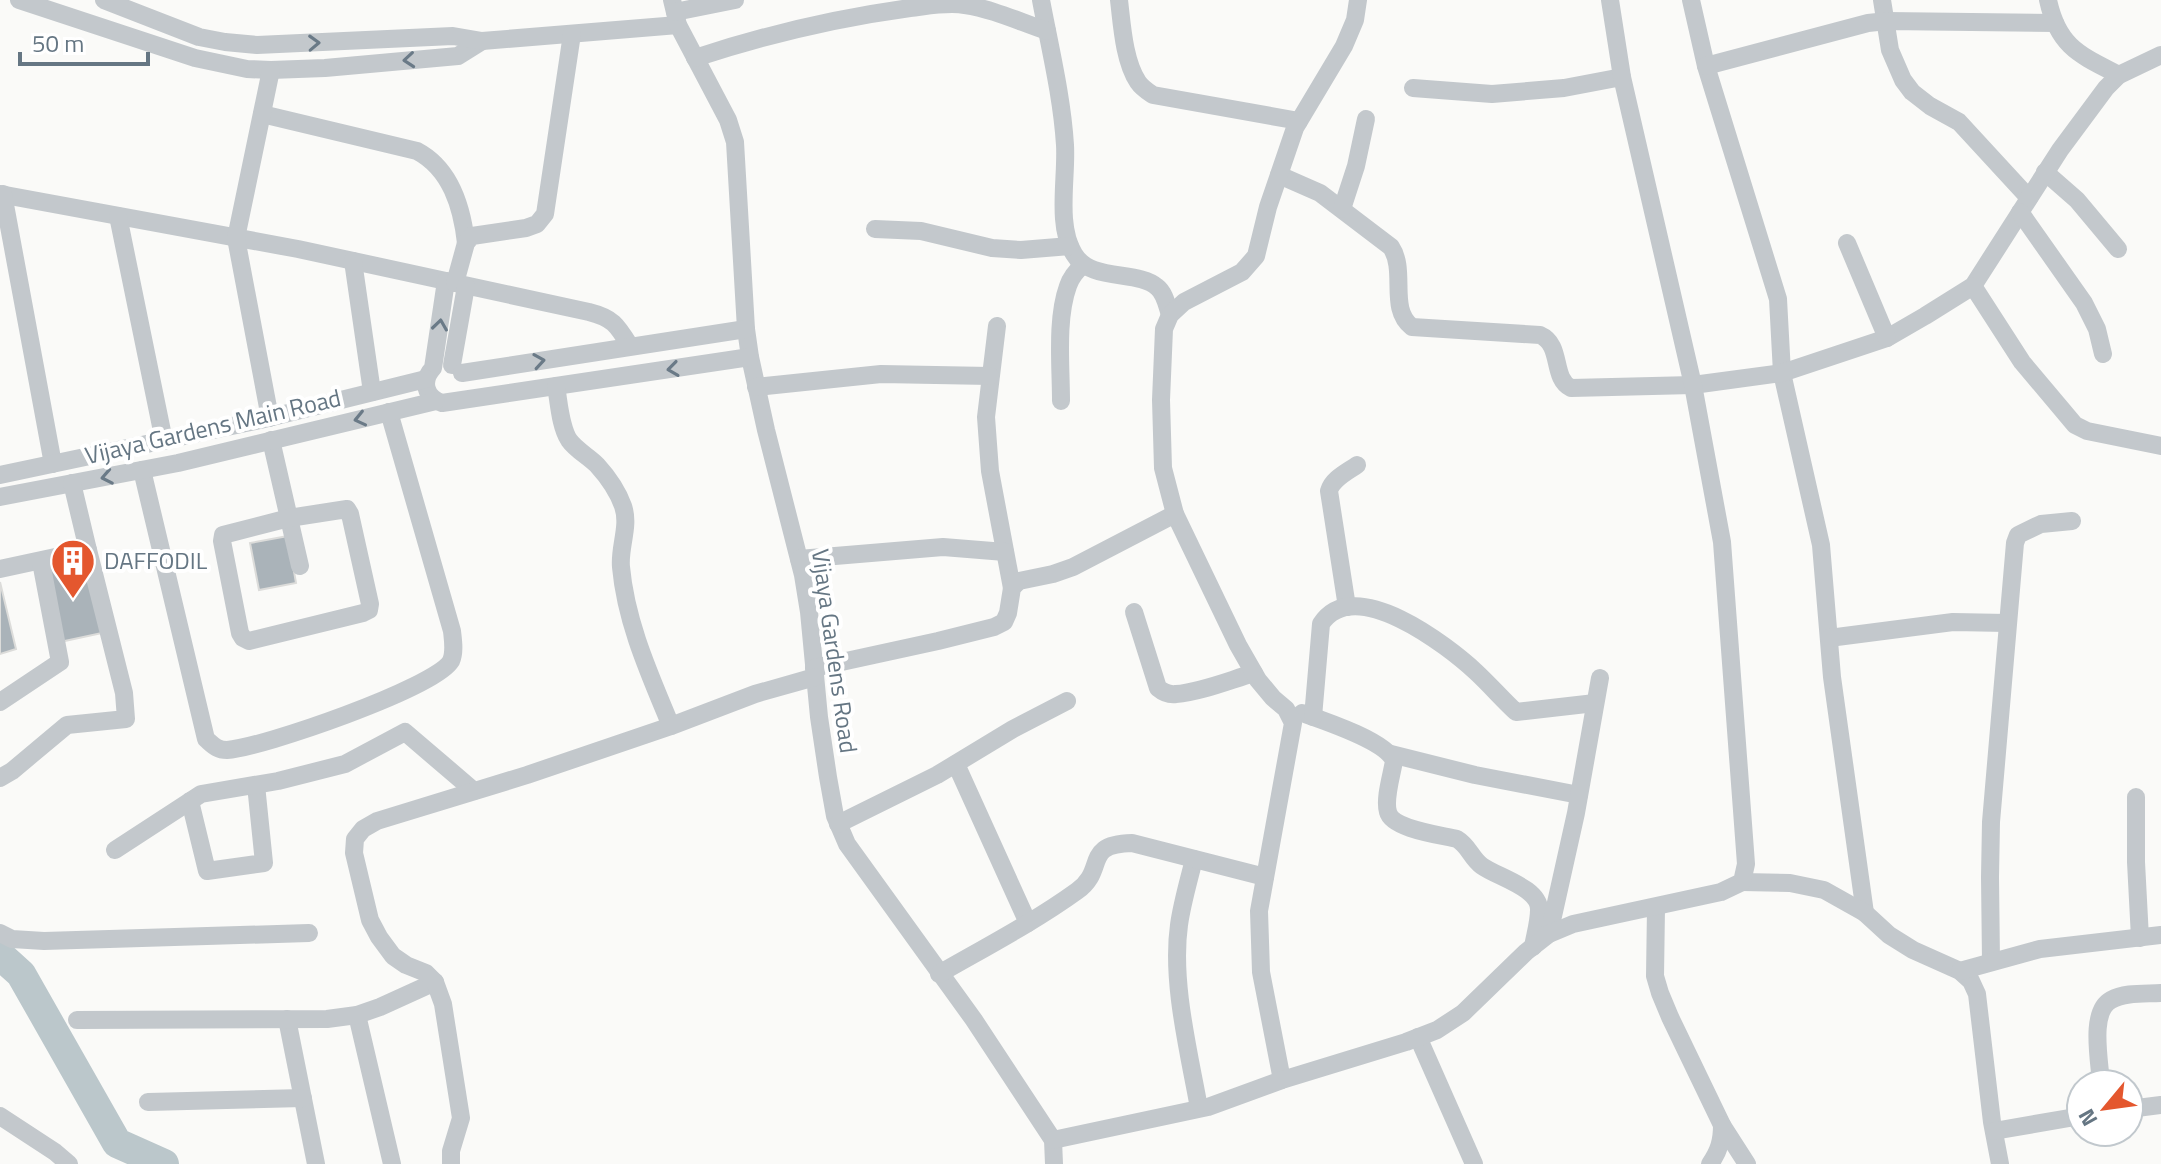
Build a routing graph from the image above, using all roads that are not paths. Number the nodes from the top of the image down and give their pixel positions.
1 (19, 0) edge
2 (735, 0) edge
3 (1041, 0) edge
4 (1119, 0) edge
5 (1358, 0) edge
6 (1610, 0) edge
7 (1691, 0) edge
8 (1882, 0) edge
9 (2048, 0) edge
10 (106, 1) edge
11 (675, 13) edge
12 (1887, 21) junction
13 (2055, 23) junction
14 (1047, 31) junction
15 (572, 34) junction
16 (482, 41) junction
17 (2161, 55) edge
18 (695, 58) junction
19 (1706, 66) junction
20 (271, 70) junction
21 (2119, 75) junction
22 (1622, 77) junction
23 (1413, 88) dead end
24 (262, 114) junction
25 (1366, 119) dead end
26 (1299, 121) junction
27 (2045, 172) junction
28 (1279, 175) junction
29 (2, 194) edge
30 (2024, 205) junction
31 (1342, 209) junction
32 (118, 216) junction
33 (875, 229) dead end
34 (236, 238) junction
35 (466, 243) junction
36 (1847, 243) dead end
37 (1070, 246) junction
38 (2118, 249) dead end
39 (353, 261) junction
40 (1083, 265) junction
41 (456, 283) junction
42 (1973, 286) junction
43 (1170, 315) junction
44 (997, 326) dead end
45 (746, 329) junction
46 (1887, 338) junction
47 (630, 346) junction
48 (2103, 354) dead end
49 (750, 357) junction
50 (457, 369) junction
51 (430, 373) junction
52 (1782, 373) junction
53 (990, 376) junction
54 (1693, 385) junction
55 (556, 386) junction
56 (756, 387) junction
57 (372, 392) junction
58 (445, 401) junction
59 (1061, 401) dead end
60 (389, 412) junction
61 (270, 418) junction
62 (271, 440) junction
63 (164, 441) junction
64 (2161, 446) edge
65 (53, 464) junction
66 (1357, 465) dead end
67 (142, 470) junction
68 (0, 475) edge
69 (72, 483) junction
70 (0, 497) edge
71 (1175, 514) junction
72 (289, 518) junction
73 (2072, 521) dead end
74 (88, 550) junction
75 (1005, 552) junction
76 (799, 559) junction
77 (41, 562) junction
78 (300, 566) dead end
79 (0, 569) edge
80 (1012, 588) junction
81 (1347, 607) junction
82 (1134, 612) dead end
83 (2007, 623) junction
84 (1829, 638) junction
85 (815, 672) junction
86 (1254, 673) junction
87 (1600, 678) dead end
88 (1067, 701) dead end
89 (0, 702) edge
90 (1595, 703) junction
91 (1286, 709) junction
92 (1313, 717) junction
93 (671, 726) junction
94 (1391, 754) junction
95 (956, 764) junction
96 (0, 778) edge
97 (256, 785) junction
98 (474, 791) junction
99 (1579, 795) junction
100 (2136, 797) dead end
101 (190, 801) junction
102 (838, 824) junction
103 (115, 850) dead end
104 (1194, 859) junction
105 (1265, 877) junction
106 (1742, 882) junction
107 (1656, 908) junction
108 (1865, 913) junction
109 (1028, 923) junction
110 (0, 933) edge
111 (309, 933) dead end
112 (1549, 934) junction
113 (2161, 935) edge
114 (2140, 938) junction
115 (1533, 947) junction
116 (1991, 962) junction
117 (1960, 971) junction
118 (939, 974) junction
119 (435, 982) junction
120 (2161, 993) edge
121 (357, 1015) junction
122 (287, 1019) junction
123 (77, 1020) dead end
124 (1418, 1037) junction
125 (2100, 1068) edge
126 (1282, 1080) junction
127 (303, 1098) junction
128 (148, 1102) dead end
129 (1199, 1108) junction
130 (0, 1116) edge
131 (2065, 1119) edge
132 (1722, 1125) junction
133 (1994, 1131) junction
134 (1053, 1140) junction
135 (69, 1164) edge
136 (316, 1164) edge
137 (392, 1164) edge
138 (451, 1164) edge
139 (1054, 1164) edge
140 (1474, 1164) edge
141 (1710, 1164) edge
142 (1747, 1164) edge
143 (2000, 1164) edge

1 - 20 street
2 - 11 street
3 - 14 street
4 - 26 street
5 - 26 street
6 - 22 street
7 - 19 street
8 - 12 street
9 - 13 street
10 -> 16 street
11 - 15 street
11 - 18 street, Vijaya Gardens Road
12 - 13 street
12 - 19 street
12 - 30 street
13 - 21 street
14 - 18 street
14 - 37 street
15 - 16 street
15 - 35 street
16 -> 20 street
17 - 21 street
18 - 45 street, Vijaya Gardens Road
19 - 52 street
20 - 24 street
21 - 27 street
22 - 23 street
22 - 54 street
24 - 34 street
24 - 35 street
25 - 31 street
26 - 28 street
27 - 30 street
27 - 38 street
28 - 31 street
28 - 43 street
29 - 32 street
29 - 65 street
30 - 42 street
30 - 48 street
31 - 54 street
32 - 34 street
32 - 63 street
33 - 37 street
34 - 39 street
34 - 61 street
35 - 41 street
36 - 46 street
37 - 40 street
39 - 41 street
39 - 57 street
40 - 43 street
40 - 59 street
41 - 47 street
41 - 50 street
51 -> 41 street
42 - 46 street
42 - 64 street
43 - 71 street
44 - 53 street
45 - 47 street
45 - 49 street, Vijaya Gardens Road
46 - 52 street
50 -> 47 street
49 -> 55 street, Vijaya Gardens Main Road
49 - 56 street, Vijaya Gardens Road
50 - 51 street
50 - 58 street
51 - 57 street, Vijaya Gardens Main Road
51 - 58 street
52 - 54 street
52 - 84 street
53 - 56 street
53 - 75 street
54 - 106 street
55 - 58 street, Vijaya Gardens Main Road
55 - 93 street
56 - 76 street, Vijaya Gardens Road
57 - 61 street, Vijaya Gardens Main Road
58 - 60 street, Vijaya Gardens Main Road
60 -> 62 street, Vijaya Gardens Main Road
60 - 67 street
61 - 63 street, Vijaya Gardens Main Road
62 - 67 street, Vijaya Gardens Main Road
62 - 72 street
63 - 65 street, Vijaya Gardens Main Road
65 - 68 street, Vijaya Gardens Main Road
66 - 81 street
67 -> 69 street, Vijaya Gardens Main Road
69 - 70 street, Vijaya Gardens Main Road
69 - 74 street
71 - 80 street
71 - 86 street
72 - 72 street
72 - 78 street
73 - 83 street
74 - 77 street
74 - 96 street
75 - 76 street
75 - 80 street
76 - 85 street, Vijaya Gardens Road
77 - 79 street
77 - 89 street
80 - 85 street
81 - 90 street
81 - 92 street
82 - 86 street
83 - 84 street
83 - 116 street
84 - 108 street
85 - 93 street
85 - 102 street, Vijaya Gardens Road
86 - 91 street
87 - 90 street
88 - 95 street
90 - 99 street
91 - 92 street
91 - 105 street
92 - 94 street
93 - 98 street
94 - 99 street
94 - 115 street
95 - 102 street
95 - 109 street
97 - 98 street
97 - 101 street
97 - 101 street
98 - 119 street
99 - 112 street
100 - 114 street
101 - 103 street
102 - 118 street, Vijaya Gardens Road
104 - 105 street
104 - 109 street
104 - 129 street
105 - 126 street
106 - 107 street
106 - 108 street
107 - 112 street
107 - 132 street
108 - 117 street
109 - 118 street
110 - 111 street
112 - 115 street
113 - 114 street
114 - 116 street
115 - 124 street
116 - 117 street
117 - 133 street
118 - 134 street, Vijaya Gardens Road
119 - 121 street
119 - 138 street
120 - 125 street
121 - 122 street
121 - 137 street
122 - 123 street
122 - 127 street
124 - 126 street
124 - 140 street
126 - 129 street
127 - 128 street
127 - 136 street
129 - 134 street
130 - 135 street
131 - 133 street
132 - 141 street
132 - 142 street
133 - 143 street
134 - 139 street

